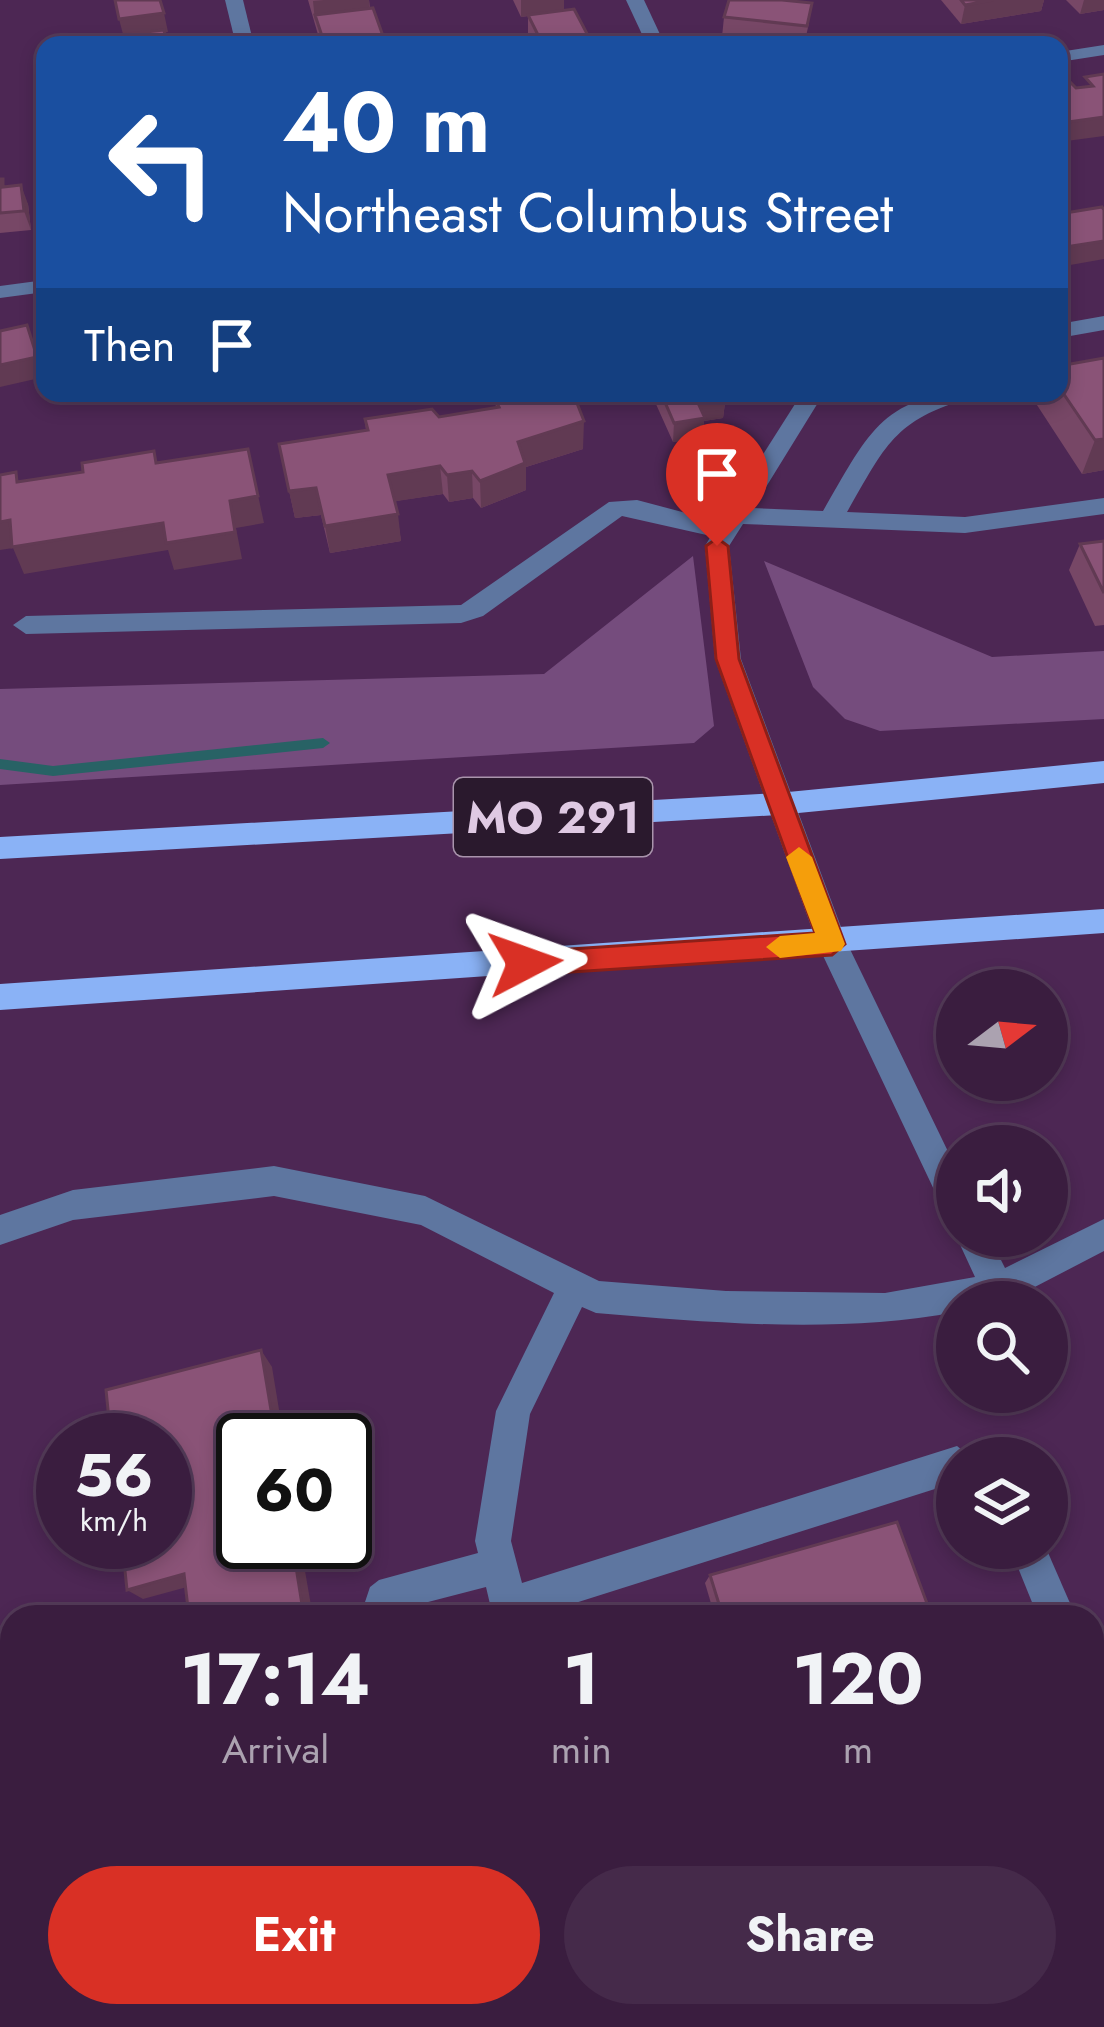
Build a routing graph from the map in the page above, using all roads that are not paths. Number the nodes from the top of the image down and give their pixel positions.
1 (234, 0) edge
2 (635, 0) edge
3 (243, 36) edge
4 (652, 36) edge
5 (1104, 50) edge
6 (1068, 56) edge
7 (36, 287) edge
8 (0, 292) edge
9 (1104, 323) edge
10 (1068, 329) edge
11 (807, 402) edge
12 (931, 402) edge
13 (1104, 506) edge
14 (830, 520) junction
15 (731, 524) junction
16 (26, 625) dead end
17 (1104, 772) edge
18 (778, 804) junction
19 (0, 848) edge
20 (1104, 922) edge
21 (832, 944) junction
22 (0, 997) edge
23 (936, 1160) edge
24 (0, 1230) edge
25 (1104, 1234) edge
26 (1013, 1281) edge
27 (574, 1286) junction
28 (936, 1300) edge
29 (936, 1471) edge
30 (498, 1566) junction
31 (1037, 1569) edge
32 (382, 1605) edge
33 (509, 1605) edge
34 (529, 1605) edge
35 (1052, 1605) edge

1 - 3 street
2 - 4 street
5 - 6 street
7 - 8 street
9 - 10 street
11 - 15 street
12 - 14 street
13 - 14 street
14 - 15 street
15 - 16 street
15 - 18 street
17 - 18 main road, MO 291
18 - 19 main road, MO 291
18 - 21 street
20 - 21 main road
21 - 22 main road
21 - 23 street
24 - 27 street
25 - 26 street
27 - 28 street
27 - 30 street
29 - 34 street
30 - 32 street
30 - 33 street
31 - 35 street

